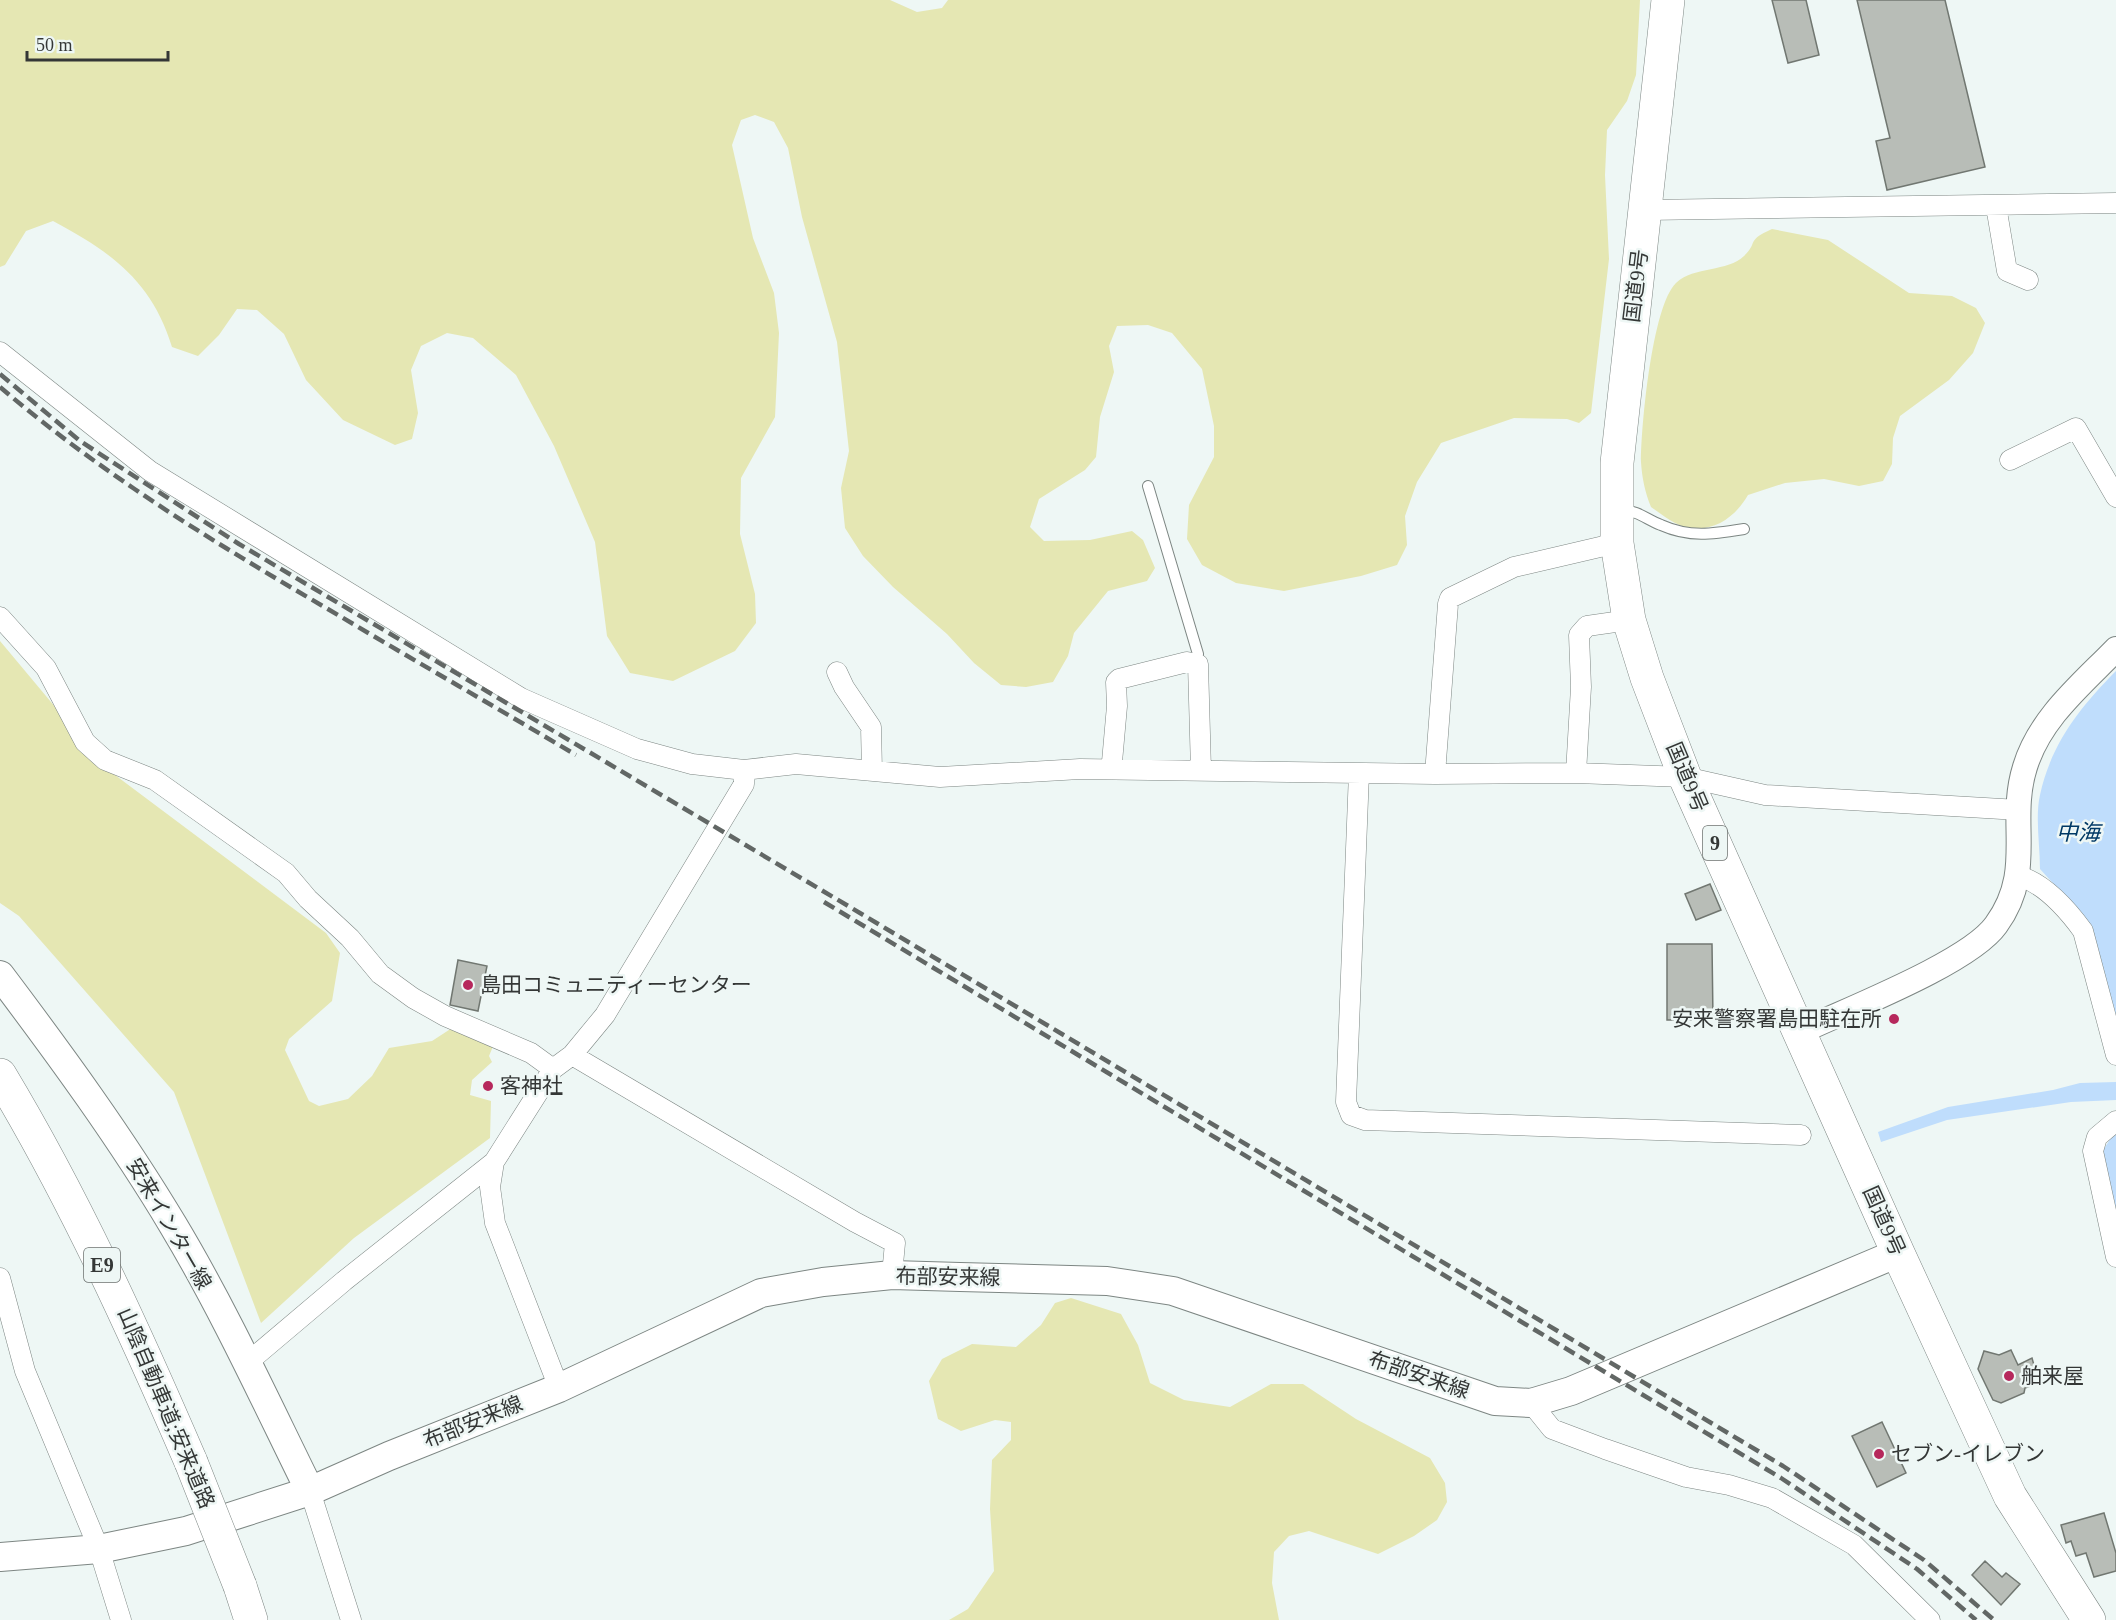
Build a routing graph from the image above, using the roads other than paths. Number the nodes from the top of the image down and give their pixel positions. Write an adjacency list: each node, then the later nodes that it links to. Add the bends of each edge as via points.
1 (1668, 0): 4 (highway, 国道9号 / 9)
2 (2116, 202): 3 (street)
3 (1996, 206): 4 (street); 5 (street, via 2007,271)
4 (1646, 210): 10 (highway, 国道9号 / 9, via 1621,412)
5 (2028, 280)
6 (0, 352): 19 (street, via 150,471 521,698 637,749 692,764)
7 (2010, 460): 9 (street, via 2076,428)
8 (1148, 486): 16 (lane)
9 (2116, 497)
10 (1616, 509): 11 (lane, via 1635,511 1691,535); 12 (highway, 国道9号 / 9)
11 (1744, 529)
12 (1617, 543): 14 (highway, 国道9号 / 9); 24 (street, via 1514,567 1450,598)
13 (0, 618): 32 (street, via 46,668 85,742 105,760 155,780 286,873 380,974 413,998 531,1053)
14 (1629, 620): 23 (street, via 1587,626 1579,635 1581,698); 25 (highway, 国道9号 / 9)
15 (2116, 649): 26 (street, via 2049,718 2024,768)
16 (1198, 659): 18 (street, via 1116,682); 20 (street)
17 (837, 672): 21 (street, via 871,727)
18 (1112, 762)
19 (744, 770): 21 (street, via 796,764); 30 (street, via 744,784 696,866 605,1014)
20 (1202, 770): 21 (street, via 1080,769 940,777); 22 (street)
21 (872, 771)
22 (1359, 773): 24 (street); 35 (street, via 1346,1102 1351,1115 1365,1120)
23 (1576, 773): 24 (street); 25 (street)
24 (1435, 774)
25 (1685, 777): 26 (street, via 1765,795); 29 (highway, 国道9号 / 9)
26 (2019, 810): 27 (street)
27 (2019, 876): 29 (street, via 2014,895 1995,927 1971,949); 31 (street, via 2038,885 2071,914 2083,931)
28 (0, 975): 41 (main road, 安来インター線, via 123,1144 174,1227)
29 (1800, 1032): 37 (highway, 国道9号 / 9)
30 (572, 1055): 32 (street); 39 (street, via 896,1243)
31 (2116, 1055)
32 (553, 1069): 36 (street)
33 (0, 1075): 48 (highway, 山陰自動車道;安来道路 / E9, bridge, via 83,1225 140,1344 191,1462)
34 (2116, 1121): 38 (street, via 2097,1137 2093,1151)
35 (1801, 1135)
36 (494, 1162): 41 (street); 42 (street, via 490,1187 495,1223)
37 (1898, 1252): 43 (main road, 布部安来線, via 1571,1391); 51 (highway, 国道9号 / 9, via 2010,1496)
38 (2116, 1257)
39 (892, 1275): 42 (main road, 布部安来線, via 761,1293); 43 (main road, 布部安来線, via 1107,1281 1173,1291 1495,1401)
40 (0, 1278): 45 (street, via 25,1371)
41 (247, 1363): 44 (main road, 安来インター線)
42 (559, 1388): 44 (main road, 布部安来線)
43 (1531, 1403): 50 (street, via 1552,1429 1686,1477 1772,1498 1854,1545)
44 (310, 1491): 45 (main road, 布部安来線, via 186,1531); 49 (street)
45 (99, 1549): 46 (main road, 布部安来線); 47 (street)
46 (0, 1557)
47 (121, 1620)
48 (251, 1620)
49 (351, 1620)
50 (1930, 1620)
51 (2089, 1620)

